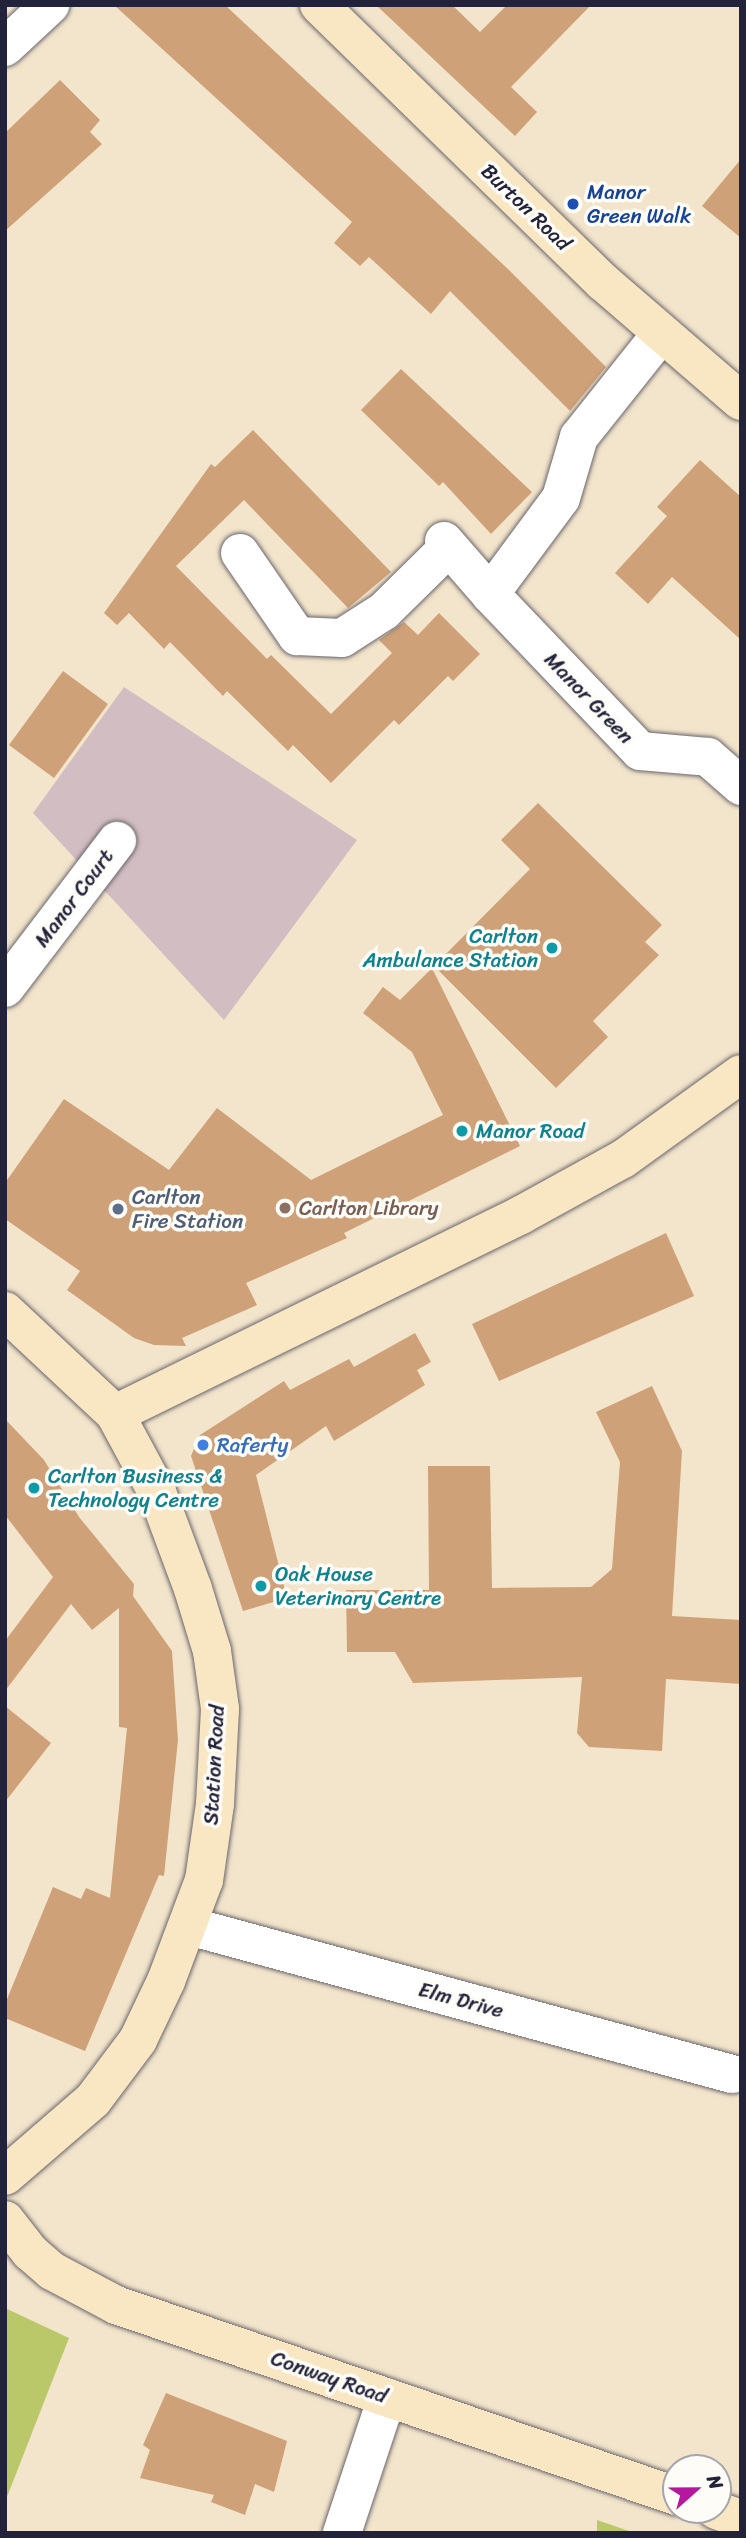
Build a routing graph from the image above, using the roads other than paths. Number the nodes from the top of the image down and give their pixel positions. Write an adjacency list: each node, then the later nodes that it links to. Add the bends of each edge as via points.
1 (50, 5): 3 (street)
2 (318, 5): 4 (street, Burton Road)
3 (5, 47)
4 (660, 335): 5 (street, Burton Road); 7 (street, via 579,437 561,498)
5 (741, 401)
6 (240, 553): 7 (street, via 297,636 342,638 384,611 447,544)
7 (489, 594): 8 (street, Manor Green, via 640,751 708,757)
8 (741, 786)
9 (117, 841): 10 (street, Manor Court)
10 (5, 988)
11 (741, 1074): 13 (street, via 623,1158 521,1215)
12 (5, 1311): 13 (street, Station Road)
13 (115, 1414): 14 (street, Station Road, via 157,1492 212,1651 220,1709 215,1804 204,1880)
14 (189, 1926): 15 (street, Elm Drive); 16 (street, Station Road, via 138,2040 101,2090)
15 (732, 2074)
16 (5, 2176)
17 (5, 2220): 18 (street, Conway Road, via 52,2271 97,2296)
18 (387, 2398): 19 (street, Conway Road); 20 (street)
19 (662, 2491)
20 (342, 2533)

